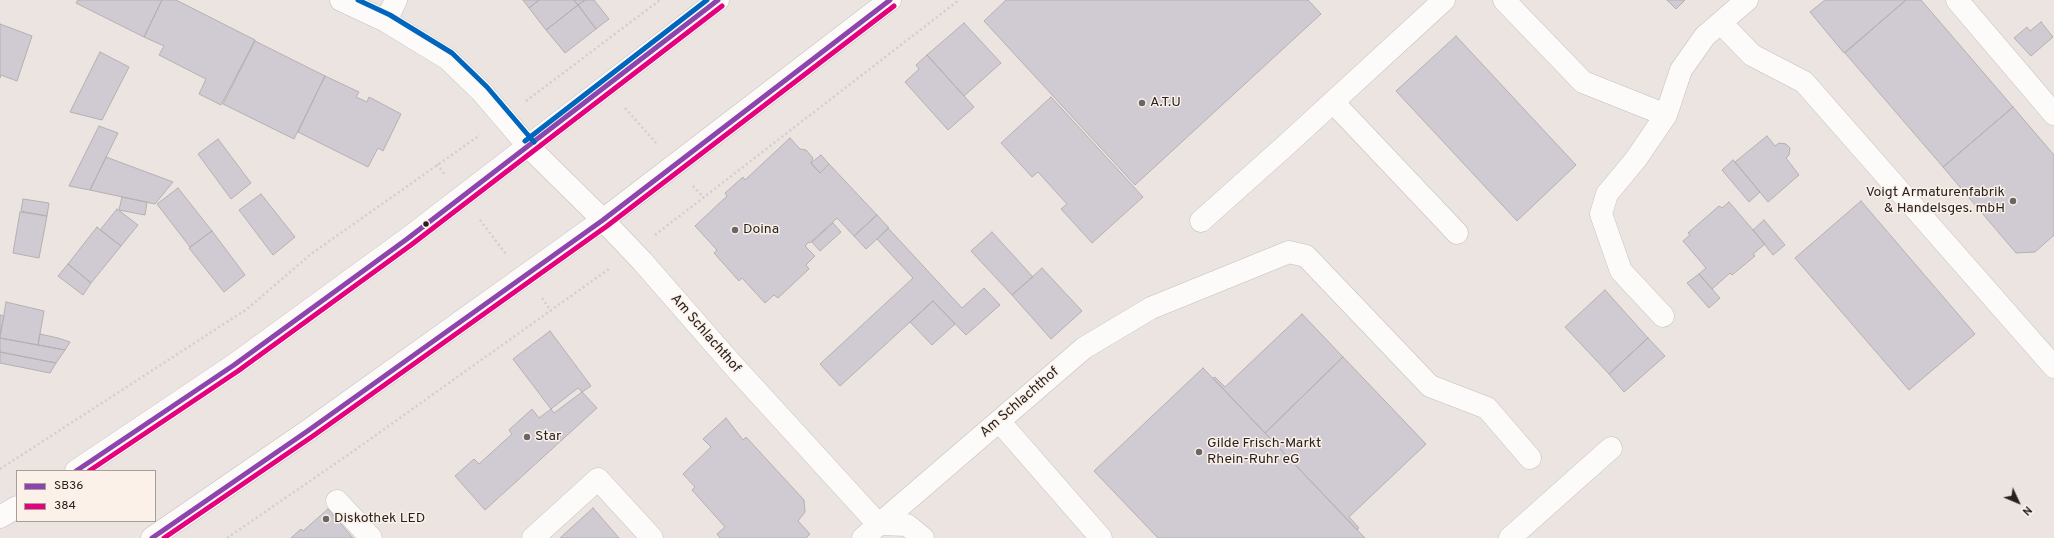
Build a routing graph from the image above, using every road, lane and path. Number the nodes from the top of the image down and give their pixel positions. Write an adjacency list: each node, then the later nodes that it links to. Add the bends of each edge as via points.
1 (341, 0): 11 (main road, Am Schlachthof)
2 (396, 0): 11 (main road)
3 (660, 0): 13 (path)
4 (718, 0): 20 (main road)
5 (890, 0): 26 (main road)
6 (959, 0): 24 (path)
7 (1444, 0): 14 (main road)
8 (1504, 0): 17 (main road, via 1583,82)
9 (1747, 0): 12 (main road)
10 (1957, 0): 16 (main road)
11 (386, 21): 20 (main road, Am Schlachthof, via 448,59 482,92)
12 (1721, 23): 17 (main road, via 1705,36 1681,70); 35 (main road, via 1752,55 1804,82)
13 (535, 94)
14 (1333, 102): 27 (main road); 29 (main road)
15 (629, 113): 19 (path)
16 (2054, 114)
17 (1666, 115): 34 (main road, via 1636,159 1607,194 1601,214 1621,271)
18 (470, 142): 21 (path)
19 (658, 146)
20 (529, 147): 26 (main road, Am Schlachthof); 40 (main road, via 234,365)
21 (437, 164): 22 (path); 39 (path, via 311,254 247,308)
22 (443, 173)
23 (700, 194): 24 (path)
24 (704, 198): 28 (path)
25 (479, 219): 30 (path)
26 (603, 220): 44 (main road, Am Schlachthof); 45 (main road, via 316,425)
27 (1200, 221)
28 (668, 225)
29 (1457, 233)
30 (503, 250)
31 (601, 275): 33 (path)
32 (538, 294): 33 (path)
33 (551, 311): 46 (path)
34 (1663, 316)
35 (2054, 367)
36 (999, 421): 38 (main road, Am Schlachthof, via 1084,348 1151,308 1289,252 1306,256 1430,386 1487,408); 44 (main road, Am Schlachthof); 51 (main road)
37 (1611, 448): 52 (main road)
38 (1530, 458)
39 (0, 469)
40 (77, 470)
41 (337, 501): 47 (main road)
42 (16, 508): 43 (main road)
43 (0, 517)
44 (870, 531): 50 (main road, via 907,525)
45 (152, 538)
46 (227, 538)
47 (371, 538)
48 (533, 538): 49 (main road, via 598,479)
49 (652, 538)
50 (923, 538)
51 (1101, 538)
52 (1510, 538)

